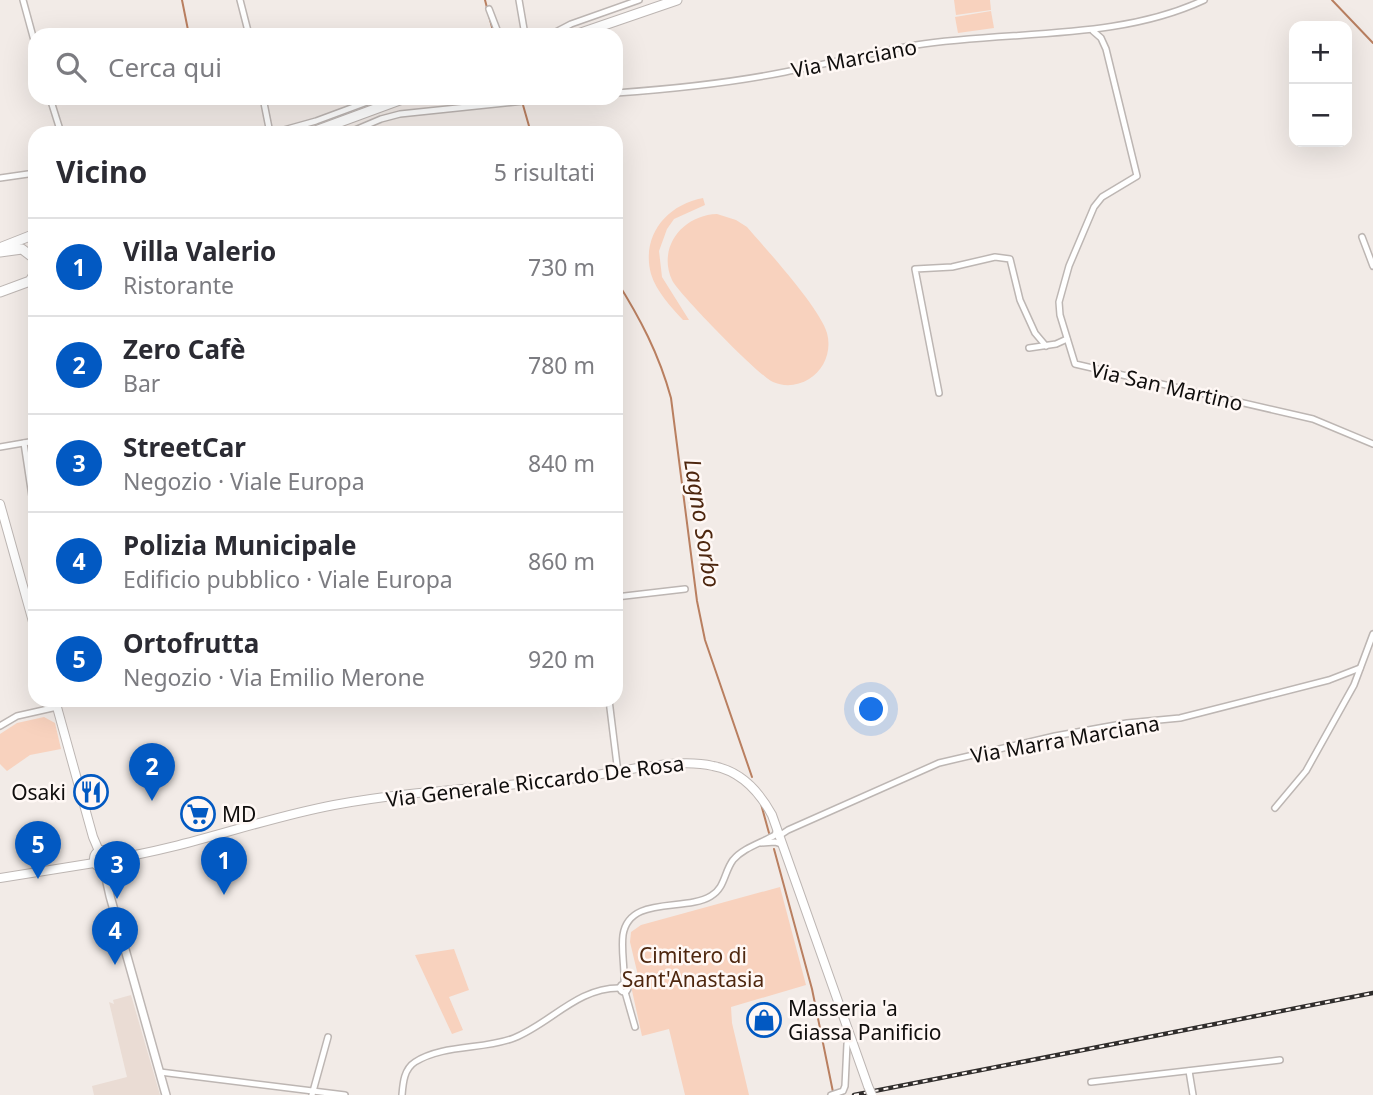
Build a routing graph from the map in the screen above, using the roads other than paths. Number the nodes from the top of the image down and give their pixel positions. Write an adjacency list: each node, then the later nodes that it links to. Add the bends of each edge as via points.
1 (23, 0): 8 (street)
2 (240, 0): 9 (street)
3 (519, 0): 11 (street)
4 (639, 0): 12 (street)
5 (677, 0): 13 (highway)
6 (1204, 0): 14 (street, Via Marciano, via 1157,19)
7 (489, 9): 10 (street)
8 (31, 28)
9 (247, 28)
10 (496, 28)
11 (523, 28)
12 (563, 28)
13 (595, 28)
14 (1093, 31): 15 (street, Via Marciano, via 916,45 707,85); 35 (street, Via San Martino, via 1106,49 1137,176 1102,197 1084,228 1059,302)
15 (623, 92)
16 (52, 105): 21 (street)
17 (265, 105): 22 (street)
18 (359, 105): 23 (street)
19 (386, 105): 24 (highway)
20 (479, 105): 25 (street, via 400,114)
21 (59, 126)
22 (270, 126)
23 (298, 126)
24 (329, 126)
25 (364, 126)
26 (28, 174): 27 (street)
27 (0, 178)
28 (28, 237): 30 (highway)
29 (1362, 237): 32 (street)
30 (0, 250): 31 (highway, via 22,249)
31 (28, 254)
32 (1373, 266)
33 (28, 282): 34 (highway)
34 (0, 292)
35 (1067, 339): 36 (street); 41 (street, Via San Martino, via 1075,364 1312,419)
36 (1046, 346): 37 (street); 38 (street, via 1020,300 1010,259 995,257 916,269)
37 (1029, 348)
38 (939, 393)
39 (28, 442): 40 (street)
40 (24, 443): 42 (street); 43 (street)
41 (1373, 444)
42 (0, 447)
43 (28, 470)
44 (0, 504): 47 (main road)
45 (685, 589): 46 (street)
46 (623, 596)
47 (28, 602)
48 (1373, 634): 49 (street)
49 (1360, 668): 55 (street, via 1306,771); 56 (street, Via Marra Marciana, via 1180,718 1127,723 939,763)
50 (46, 707): 53 (street)
51 (57, 707): 58 (main road)
52 (609, 707): 54 (street)
53 (0, 726)
54 (618, 772): 56 (main road, Via Generale Riccardo De Rosa, via 687,763 721,768 752,786); 59 (main road, Via Generale Riccardo De Rosa, via 334,805)
55 (1275, 808)
56 (780, 836): 57 (street, Via Marra Marciana); 57 (street, via 775,842); 65 (main road, Via Generale Riccardo De Rosa)
57 (761, 843): 63 (street, Via Marra Marciana, via 733,861 722,887 713,895 633,916 623,933)
58 (99, 851): 59 (main road, via 108,852); 60 (main road)
59 (112, 859): 61 (main road)
60 (94, 863): 61 (main road); 62 (main road)
61 (104, 869): 69 (street)
62 (0, 878)
63 (623, 988): 64 (street, Via Marra Marciana); 74 (street, via 586,995 515,1038 415,1062 405,1073)
64 (635, 1027)
65 (850, 1035): 75 (street, via 845,1086); 76 (main road, Via Generale Riccardo De Rosa, bridge)
66 (328, 1037): 71 (street)
67 (1280, 1060): 68 (street)
68 (1189, 1071): 70 (street); 77 (street)
69 (160, 1072): 71 (street); 72 (street)
70 (1091, 1082)
71 (312, 1092): 73 (street)
72 (166, 1095)
73 (342, 1095)
74 (402, 1095)
75 (831, 1095)
76 (872, 1095)
77 (1193, 1095)

